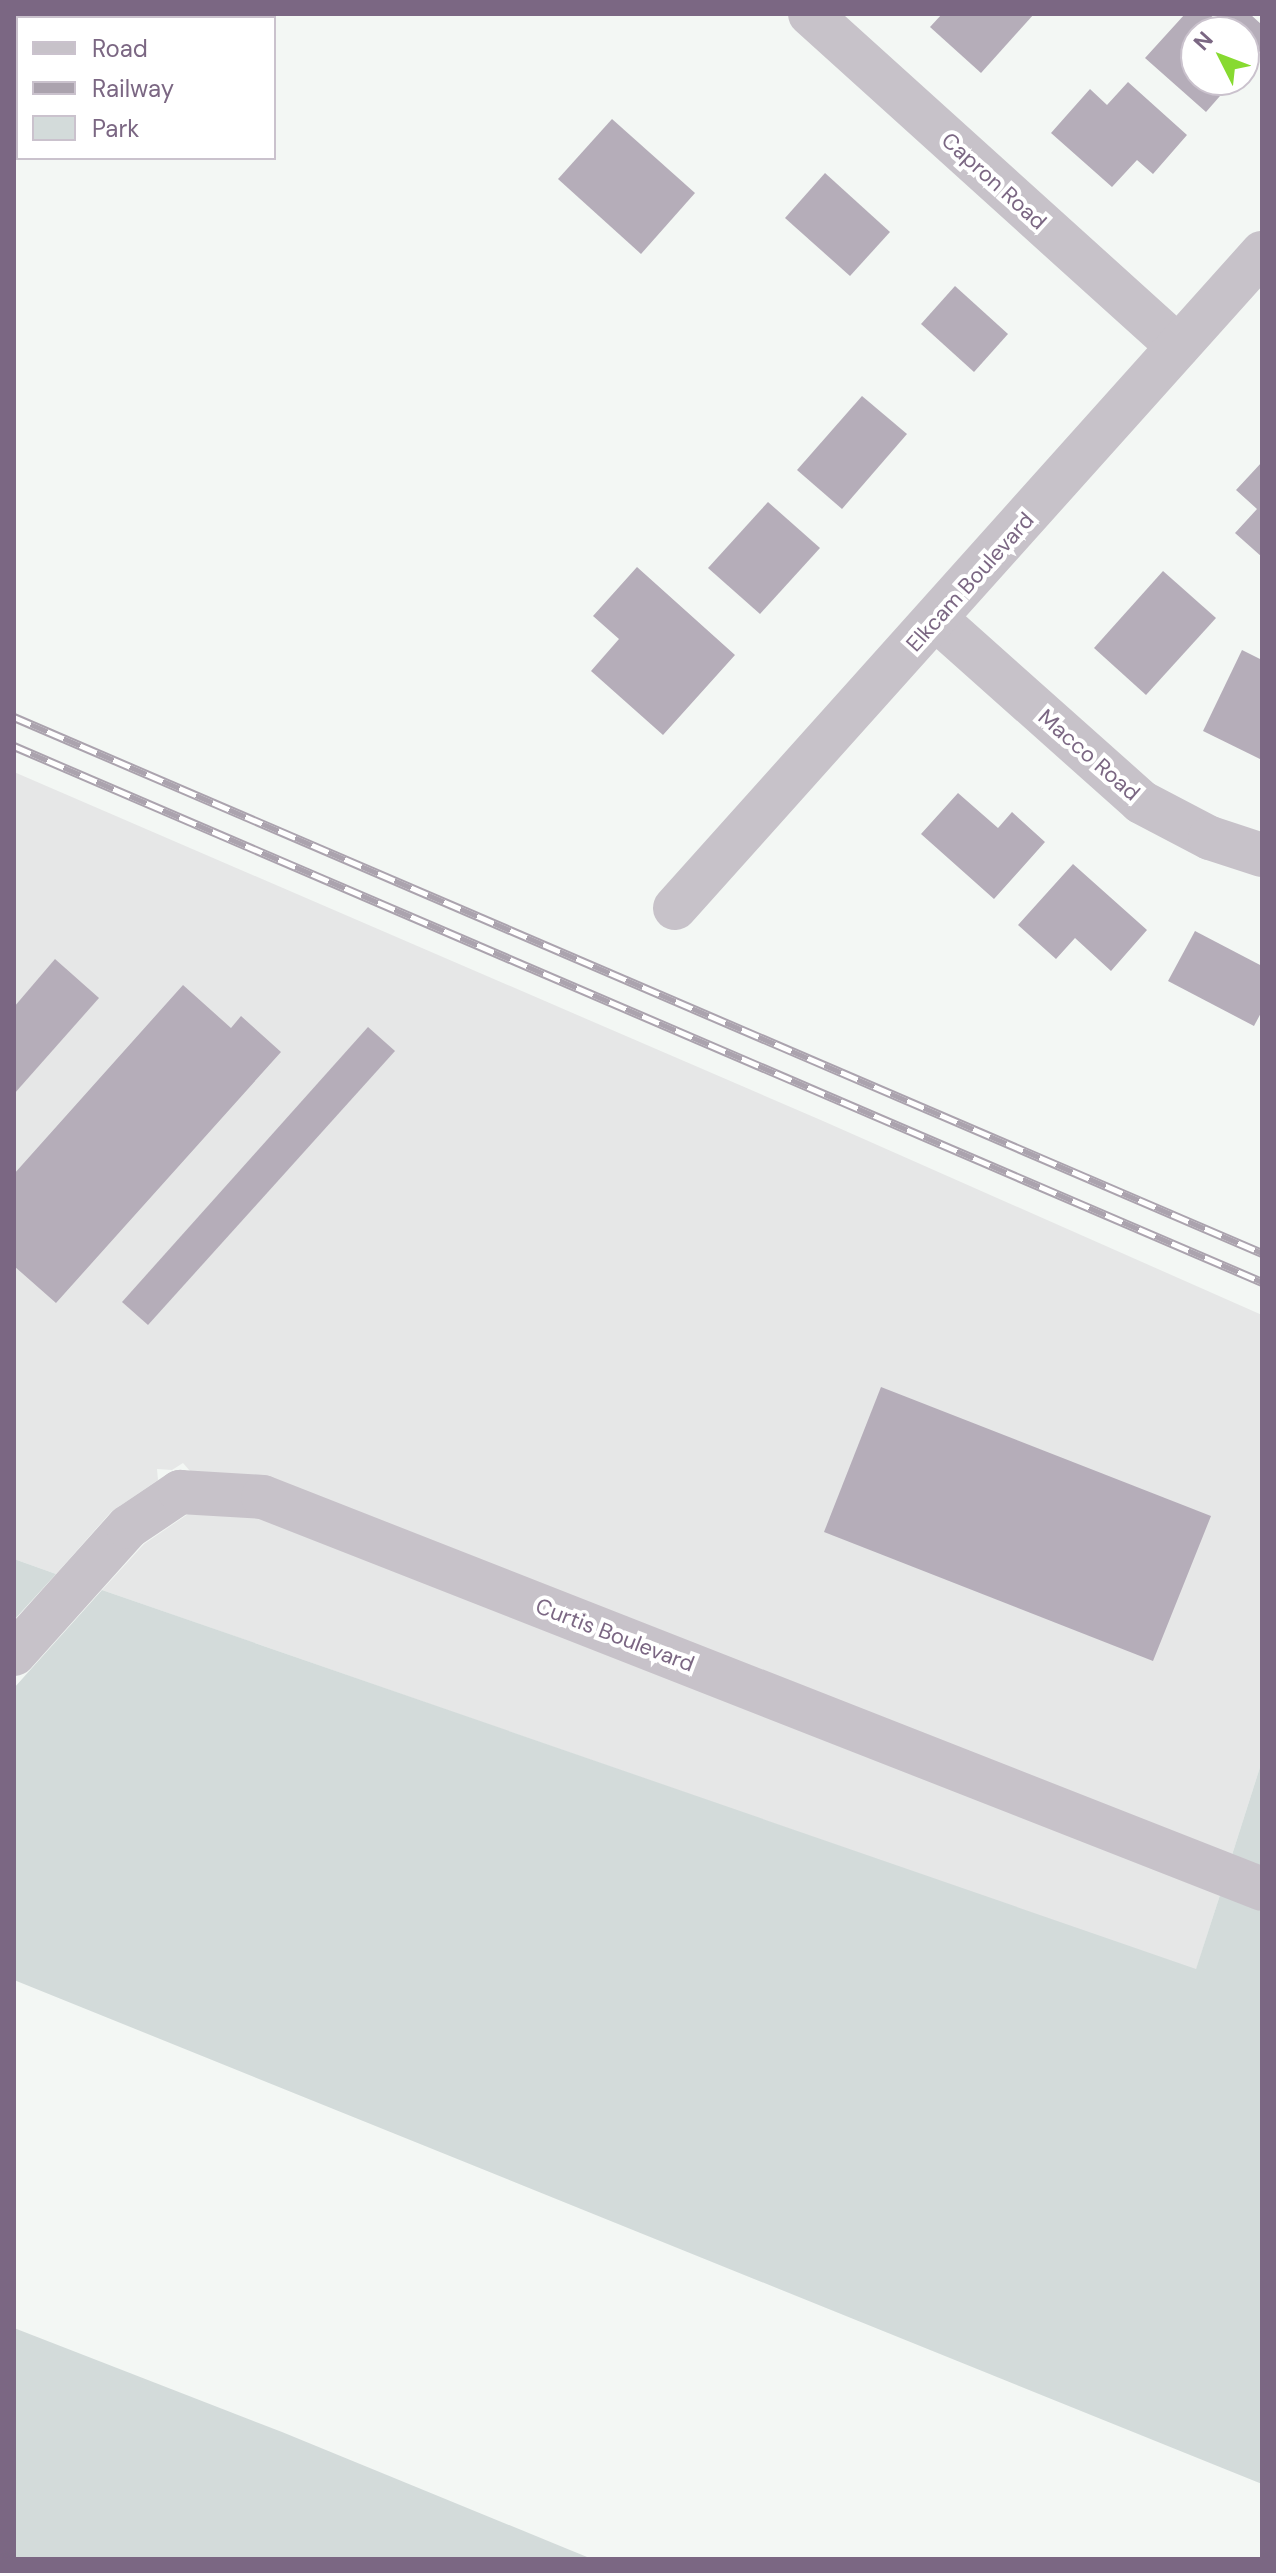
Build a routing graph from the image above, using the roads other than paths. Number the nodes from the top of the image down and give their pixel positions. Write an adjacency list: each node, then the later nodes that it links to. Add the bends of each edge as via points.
1 (817, 16): 3 (street, Capron Road)
2 (1262, 253): 3 (street, Elkcam Boulevard)
3 (1178, 347): 4 (street, Elkcam Boulevard)
4 (937, 620): 5 (street, Macco Road, via 1141,802 1210,838); 6 (street, Elkcam Boulevard)
5 (1262, 855)
6 (675, 908)
7 (14, 1654): 8 (street, Curtis Boulevard, via 128,1527 180,1492 263,1497)
8 (1262, 1889)

